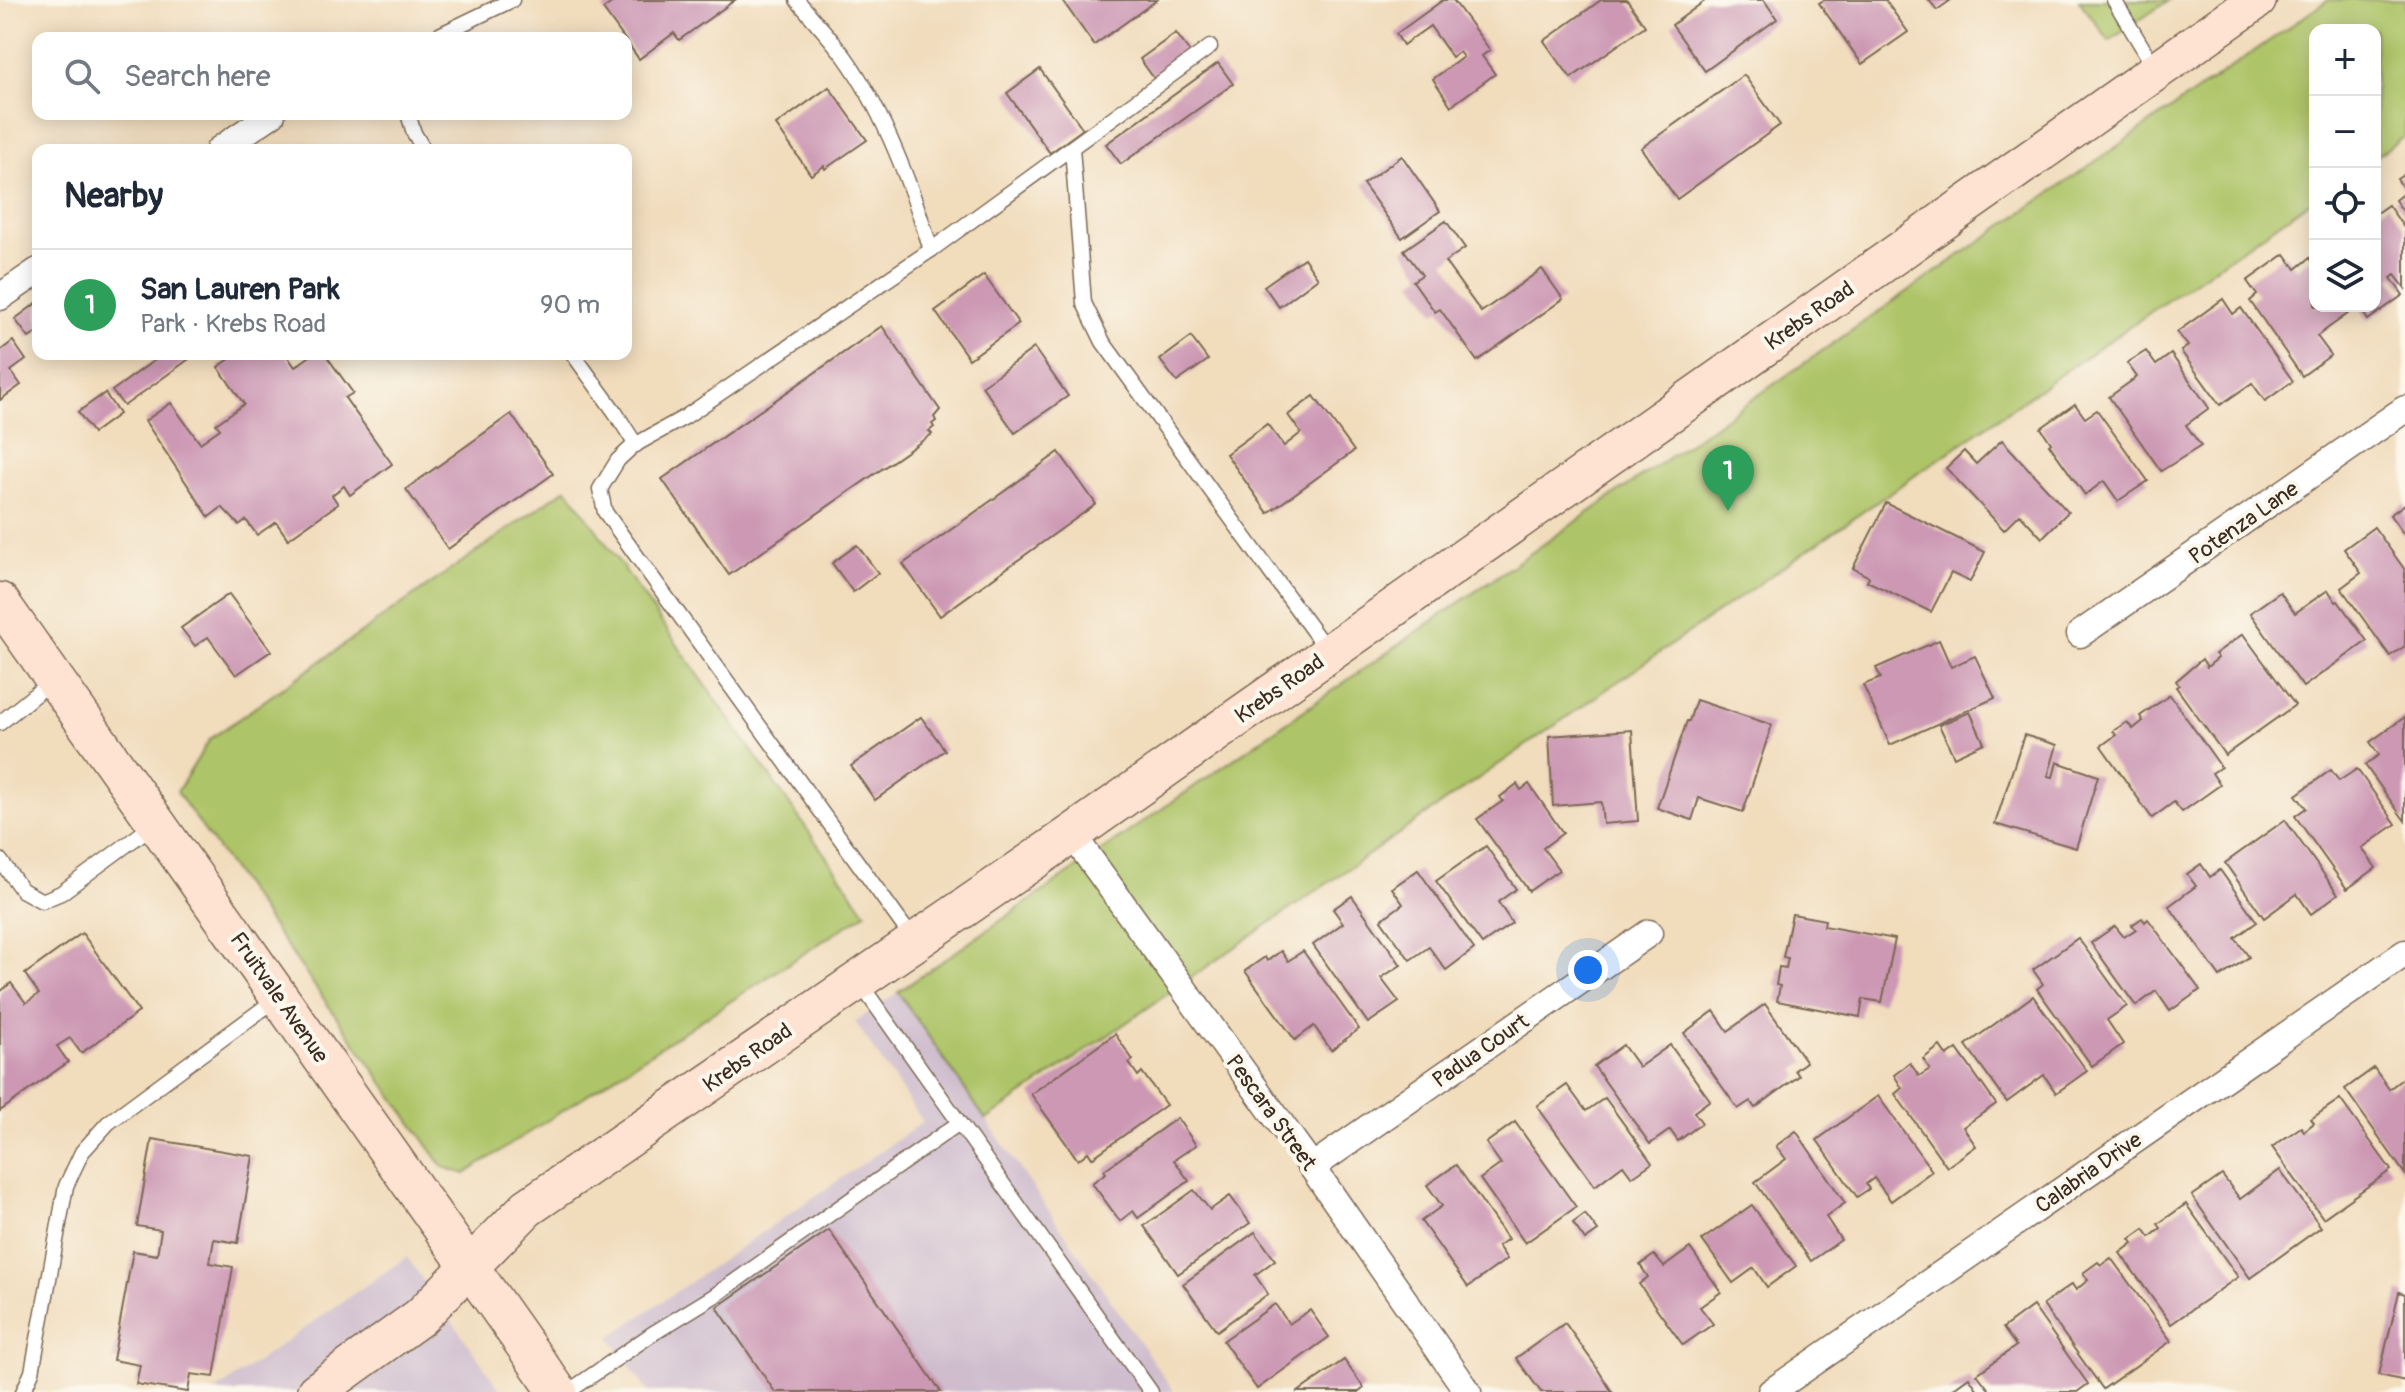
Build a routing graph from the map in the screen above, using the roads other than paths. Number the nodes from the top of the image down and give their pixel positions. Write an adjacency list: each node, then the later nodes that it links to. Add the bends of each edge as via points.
1 (512, 0): 5 (lane)
2 (797, 0): 13 (lane, via 846,59 870,101 911,186)
3 (2114, 0): 7 (lane)
4 (2257, 0): 7 (street, Krebs Road)
5 (445, 32)
6 (1210, 47): 12 (lane)
7 (2157, 70): 21 (street, Krebs Road)
8 (263, 120): 10 (street)
9 (410, 120): 11 (lane)
10 (228, 144)
11 (420, 144)
12 (1072, 148): 13 (lane); 21 (lane, via 1084,303 1092,324)
13 (931, 250): 18 (lane)
14 (32, 275): 15 (street)
15 (0, 297)
16 (577, 360): 18 (lane)
17 (2405, 409): 20 (street, Potenza Lane)
18 (636, 445): 28 (lane, via 604,479 600,489 605,512)
19 (0, 602): 22 (street, Fruitvale Avenue)
20 (2080, 634)
21 (1329, 653): 25 (street, Krebs Road)
22 (54, 679): 23 (lane); 24 (street, Fruitvale Avenue)
23 (0, 723)
24 (156, 822): 26 (lane, via 61,893 42,901 22,890); 31 (street, Fruitvale Avenue)
25 (1072, 834): 28 (street, Krebs Road); 33 (street, Pescara Street)
26 (0, 860)
27 (1649, 933): 33 (street, Padua Court)
28 (915, 942): 30 (street, Krebs Road)
29 (2405, 953): 41 (street, Calabria Drive)
30 (858, 981): 32 (lane); 34 (street, Krebs Road, via 527,1208)
31 (280, 997): 34 (street, Fruitvale Avenue); 35 (lane, via 108,1123 82,1152 66,1186 32,1372)
32 (959, 1123): 38 (lane); 39 (lane)
33 (1312, 1167): 40 (street, Pescara Street)
34 (470, 1266): 36 (street, Krebs Road, via 420,1317); 37 (street, Fruitvale Avenue)
35 (23, 1392)
36 (316, 1392)
37 (558, 1392)
38 (568, 1392)
39 (1151, 1392)
40 (1468, 1392)
41 (1771, 1392)

